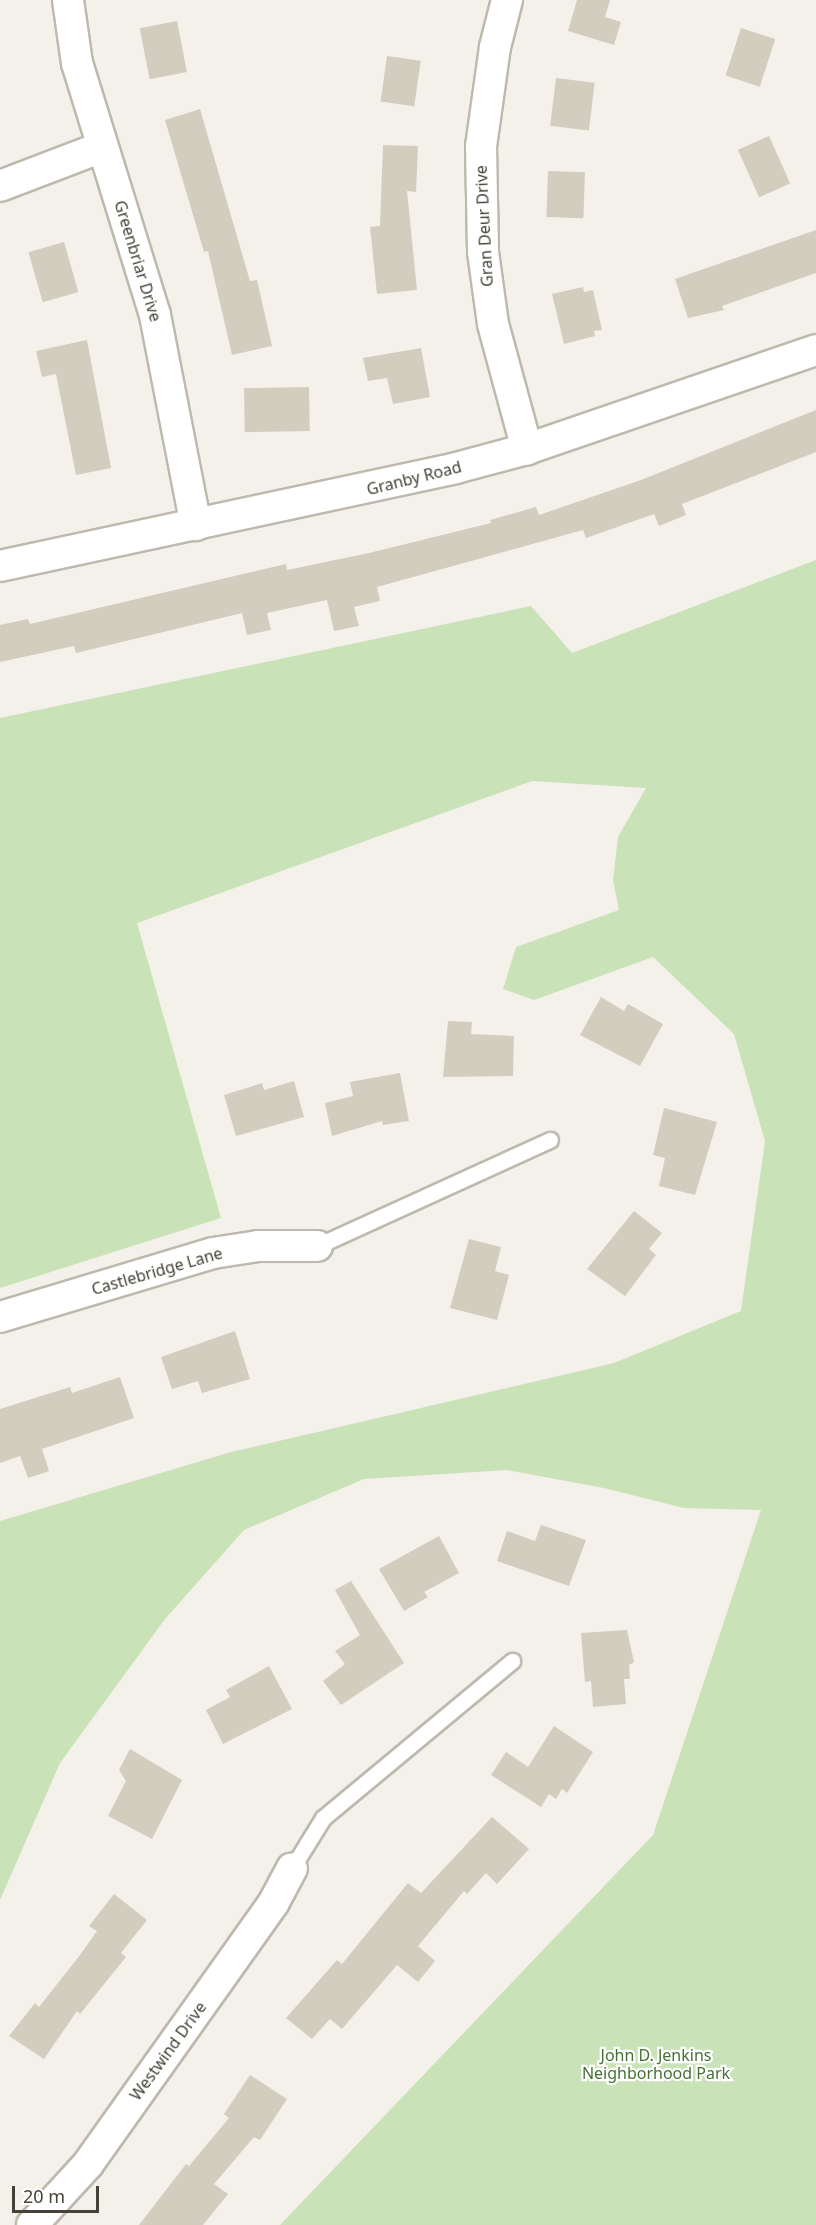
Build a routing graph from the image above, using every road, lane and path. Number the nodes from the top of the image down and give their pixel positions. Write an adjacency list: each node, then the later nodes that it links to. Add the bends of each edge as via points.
1 (68, 0): 3 (street, Greenbriar Drive, via 76,63)
2 (507, 0): 6 (street, Gran Deur Drive, via 495,47 481,146 483,252 493,324)
3 (102, 147): 4 (street); 7 (street, Greenbriar Drive, via 144,273)
4 (0, 186)
5 (816, 350): 6 (street, Granby Road)
6 (527, 449): 7 (street, Granby Road, via 383,486)
7 (196, 525): 8 (street, Granby Road)
8 (0, 566)
9 (550, 1140): 10 (lane)
10 (317, 1246): 11 (street, Castlebridge Lane, via 258,1246 213,1253)
11 (0, 1317)
12 (512, 1661): 13 (lane, via 323,1818)
13 (292, 1868): 14 (street, Westwind Drive, via 274,1902 88,2164)
14 (32, 2225)

